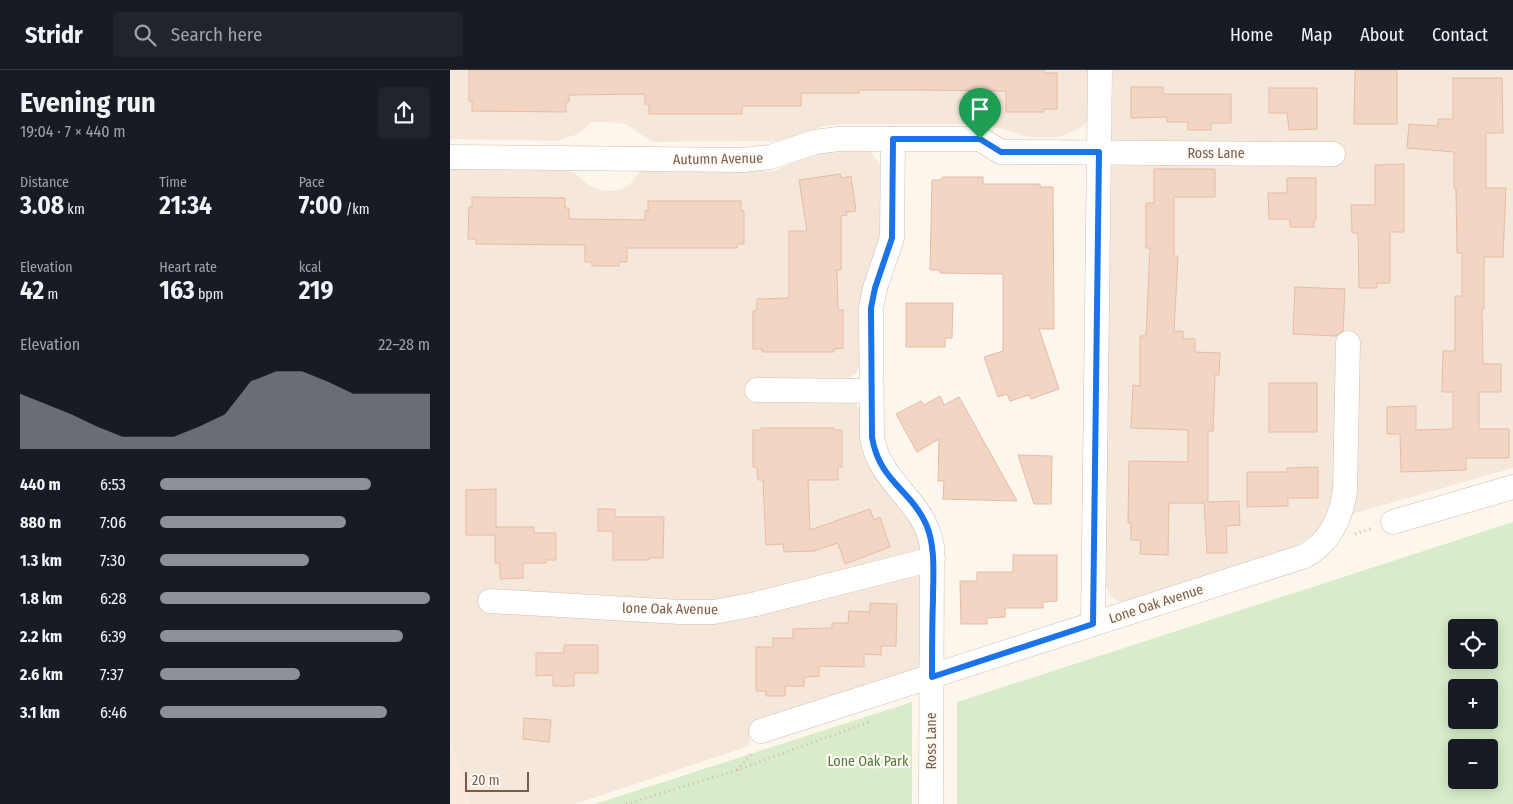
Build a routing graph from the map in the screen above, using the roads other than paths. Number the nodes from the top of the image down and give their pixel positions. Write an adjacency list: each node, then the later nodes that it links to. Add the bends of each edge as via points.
1 (1100, 70): 3 (street)
2 (893, 139): 3 (street, Autumn Avenue, via 980,139 1001,152); 5 (street, Autumn Avenue, via 826,140 770,157 742,160); 8 (street, Ross Lane, via 892,238 872,298)
3 (1099, 152): 4 (street, Ross Lane); 13 (street)
4 (1333, 154)
5 (450, 157)
6 (1348, 343): 13 (street, Lone Oak Avenue, via 1347,481 1340,513 1323,543 1305,556)
7 (757, 390): 8 (street)
8 (870, 391): 11 (street, Ross Lane, via 872,437 877,458 921,514 930,535)
9 (1513, 487): 10 (street)
10 (1393, 522)
11 (933, 559): 12 (street, lone Oak Avenue, via 714,612); 14 (street, Ross Lane)
12 (490, 601)
13 (1093, 624): 14 (street, Lone Oak Avenue)
14 (932, 677): 15 (street, Lone Oak Avenue); 16 (street, Ross Lane)
15 (761, 731)
16 (931, 804)

